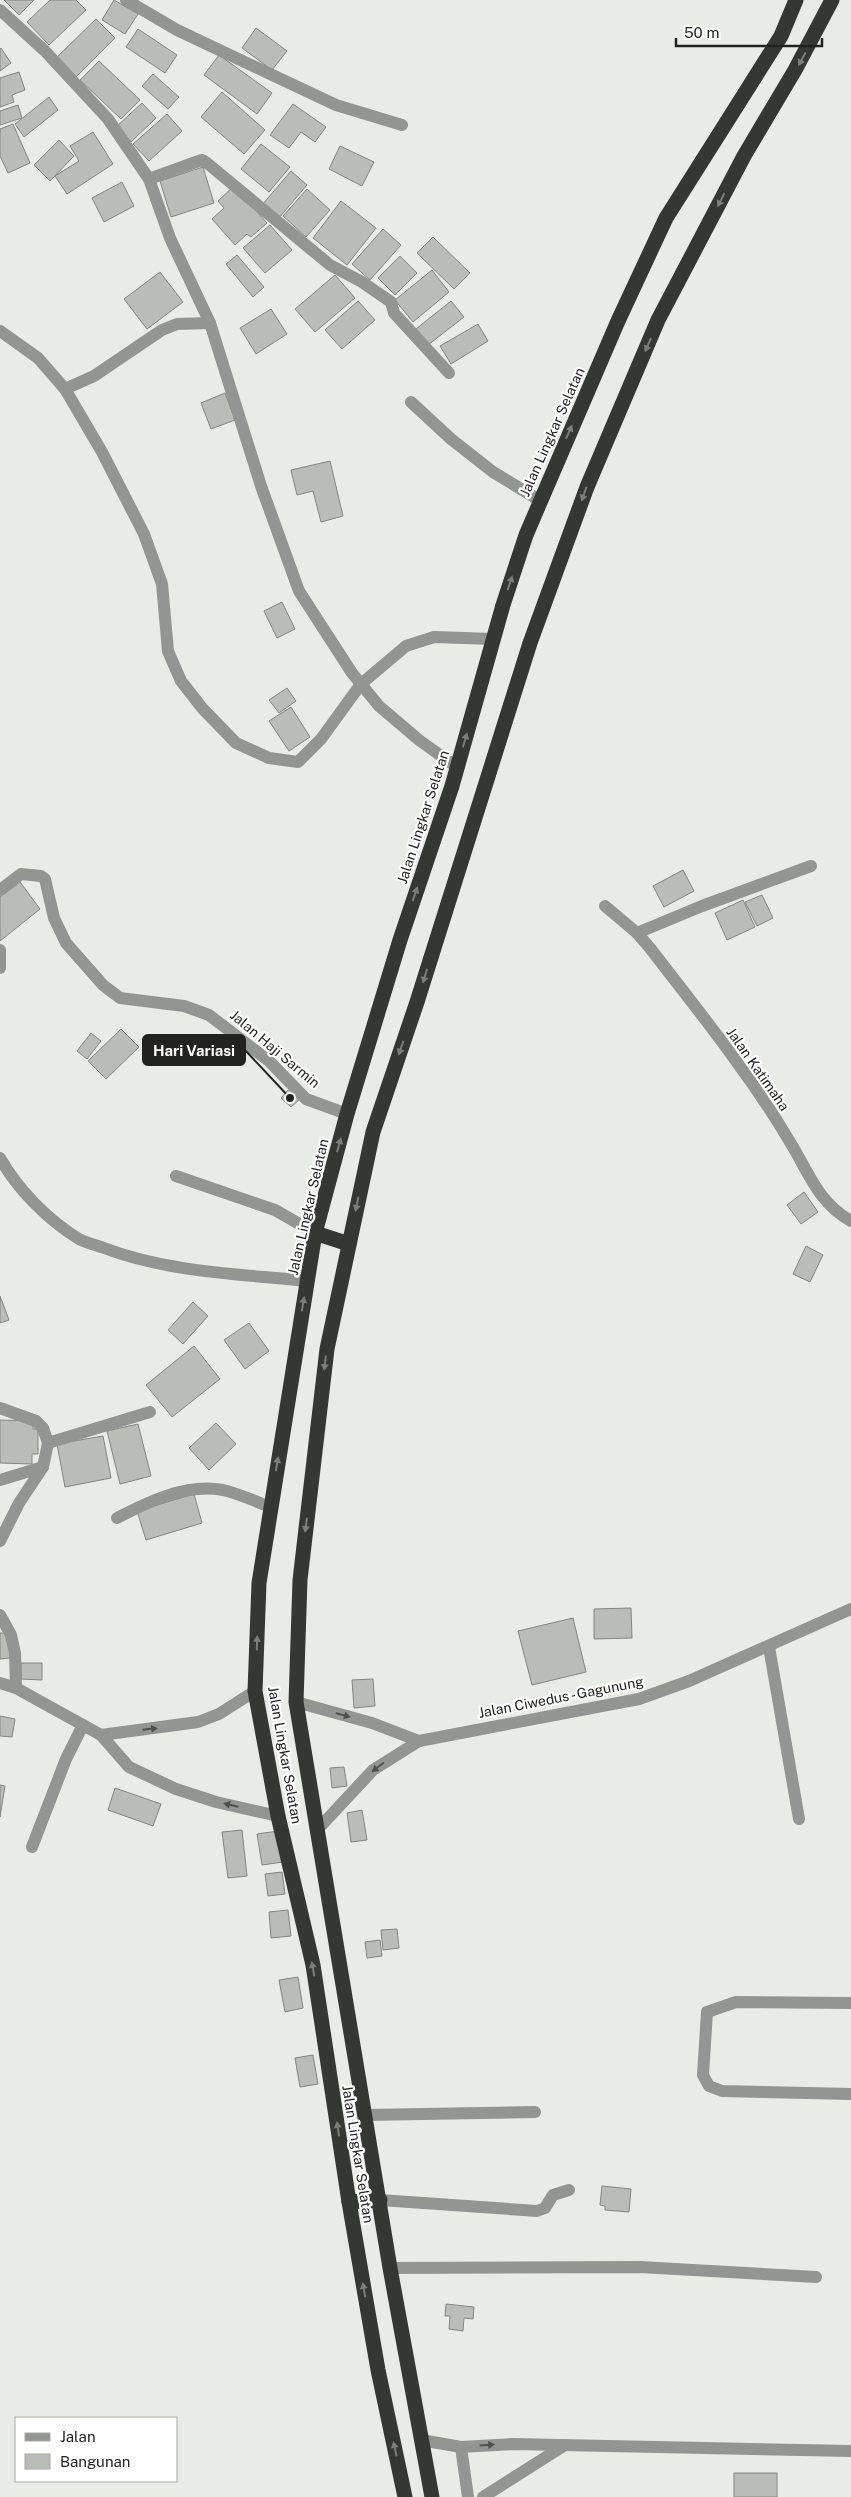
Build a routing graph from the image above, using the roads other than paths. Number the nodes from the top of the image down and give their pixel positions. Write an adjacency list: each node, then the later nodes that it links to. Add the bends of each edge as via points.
1 (126, 0): 5 (street, via 176,30 336,105)
2 (796, 0): 12 (highway, Jalan Lingkar Selatan, one-way to 2, via 666,218 781,36)
3 (832, 0): 27 (highway, Jalan Lingkar Selatan, one-way to 27, via 744,156 658,320 586,487 530,643 373,1132)
4 (0, 10): 6 (street, via 45,51 108,120)
5 (402, 125)
6 (149, 179): 7 (street, via 170,238); 9 (street, via 202,160 207,163 330,265 391,302 394,313)
7 (210, 323): 10 (street, via 177,324 162,330 94,376); 14 (street, via 261,486 299,591)
8 (0, 331): 10 (street, via 38,358)
9 (449, 374)
10 (65, 389): 14 (street, via 144,534 162,584 168,651 181,680 236,743 269,758 298,762 321,740)
11 (411, 402): 12 (street, via 493,472)
12 (539, 500): 13 (highway, Jalan Lingkar Selatan, one-way to 12)
13 (493, 639): 14 (street, via 434,636 406,646); 15 (highway, Jalan Lingkar Selatan, one-way to 13)
14 (361, 684): 15 (street, via 392,717)
15 (458, 768): 22 (highway, Jalan Lingkar Selatan, one-way to 15, via 400,940)
16 (811, 866): 19 (street)
17 (0, 890): 22 (street, Jalan Haji Sarmin, via 21,874 46,879 54,918 66,943 103,985 120,998 184,1006 209,1015 269,1061 306,1099)
18 (605, 906): 19 (street, Jalan Katimaha)
19 (637, 933): 25 (street, Jalan Katimaha, via 736,1060 820,1195 836,1213)
20 (0, 950): 21 (street)
21 (0, 968)
22 (347, 1114): 26 (highway, Jalan Lingkar Selatan, one-way to 22)
23 (0, 1158): 28 (street, via 7,1171 44,1213 80,1239 125,1256 181,1267)
24 (176, 1176): 26 (street, via 276,1210)
25 (851, 1221)
26 (315, 1233): 27 (highway); 28 (highway, Jalan Lingkar Selatan)
27 (349, 1244): 43 (highway, Jalan Lingkar Selatan, one-way to 43, via 327,1349 300,1580)
28 (306, 1281): 34 (highway, Jalan Lingkar Selatan, one-way to 28)
29 (0, 1408): 31 (street, via 36,1421 43,1428)
30 (150, 1412): 31 (street)
31 (48, 1443): 32 (street)
32 (43, 1467): 33 (street); 36 (street, via 19,1503)
33 (0, 1480)
34 (270, 1507): 35 (street, via 222,1490 196,1490 159,1497); 42 (highway, Jalan Lingkar Selatan, one-way to 34, via 259,1582)
35 (117, 1518)
36 (0, 1542)
37 (851, 1609): 39 (street, Jalan Ciwedus - Gagunung)
38 (0, 1615): 41 (street, via 11,1635 15,1653)
39 (769, 1646): 46 (street, Jalan Ciwedus - Gagunung, via 639,1699); 48 (street)
40 (0, 1683): 41 (street)
41 (16, 1688): 44 (street)
42 (255, 1691): 45 (street, one-way to 42, via 198,1722 220,1714); 47 (highway, Jalan Lingkar Selatan)
43 (296, 1702): 46 (street, one-way to 46, via 372,1723); 49 (highway, Jalan Lingkar Selatan)
44 (83, 1725): 45 (street); 50 (street, via 66,1759)
45 (101, 1735): 47 (street, one-way to 45, via 176,1789 129,1767)
46 (418, 1741): 49 (street, one-way to 49, via 374,1770)
47 (278, 1816): 57 (highway, Jalan Lingkar Selatan, one-way to 47, via 312,1965)
48 (799, 1819)
49 (319, 1828): 54 (highway, Jalan Lingkar Selatan)
50 (32, 1847)
51 (851, 2003): 52 (street, via 736,2002 707,2012 703,2075 709,2086 722,2091)
52 (851, 2094)
53 (535, 2112): 54 (street)
54 (365, 2115): 56 (highway, Jalan Lingkar Selatan)
55 (569, 2190): 56 (street, via 553,2195 545,2208 537,2211)
56 (380, 2200): 57 (highway); 58 (highway, Jalan Lingkar Selatan)
57 (349, 2202): 64 (highway, Jalan Lingkar Selatan, one-way to 57, via 378,2370)
58 (390, 2268): 59 (street, via 640,2267); 60 (highway, Jalan Lingkar Selatan)
59 (816, 2277)
60 (422, 2440): 62 (street); 65 (highway, Jalan Lingkar Selatan)
61 (565, 2445): 62 (street, one-way to 61); 63 (street); 67 (street)
62 (461, 2447): 66 (street)
63 (851, 2451)
64 (405, 2497)
65 (432, 2497)
66 (468, 2497)
67 (483, 2497)

